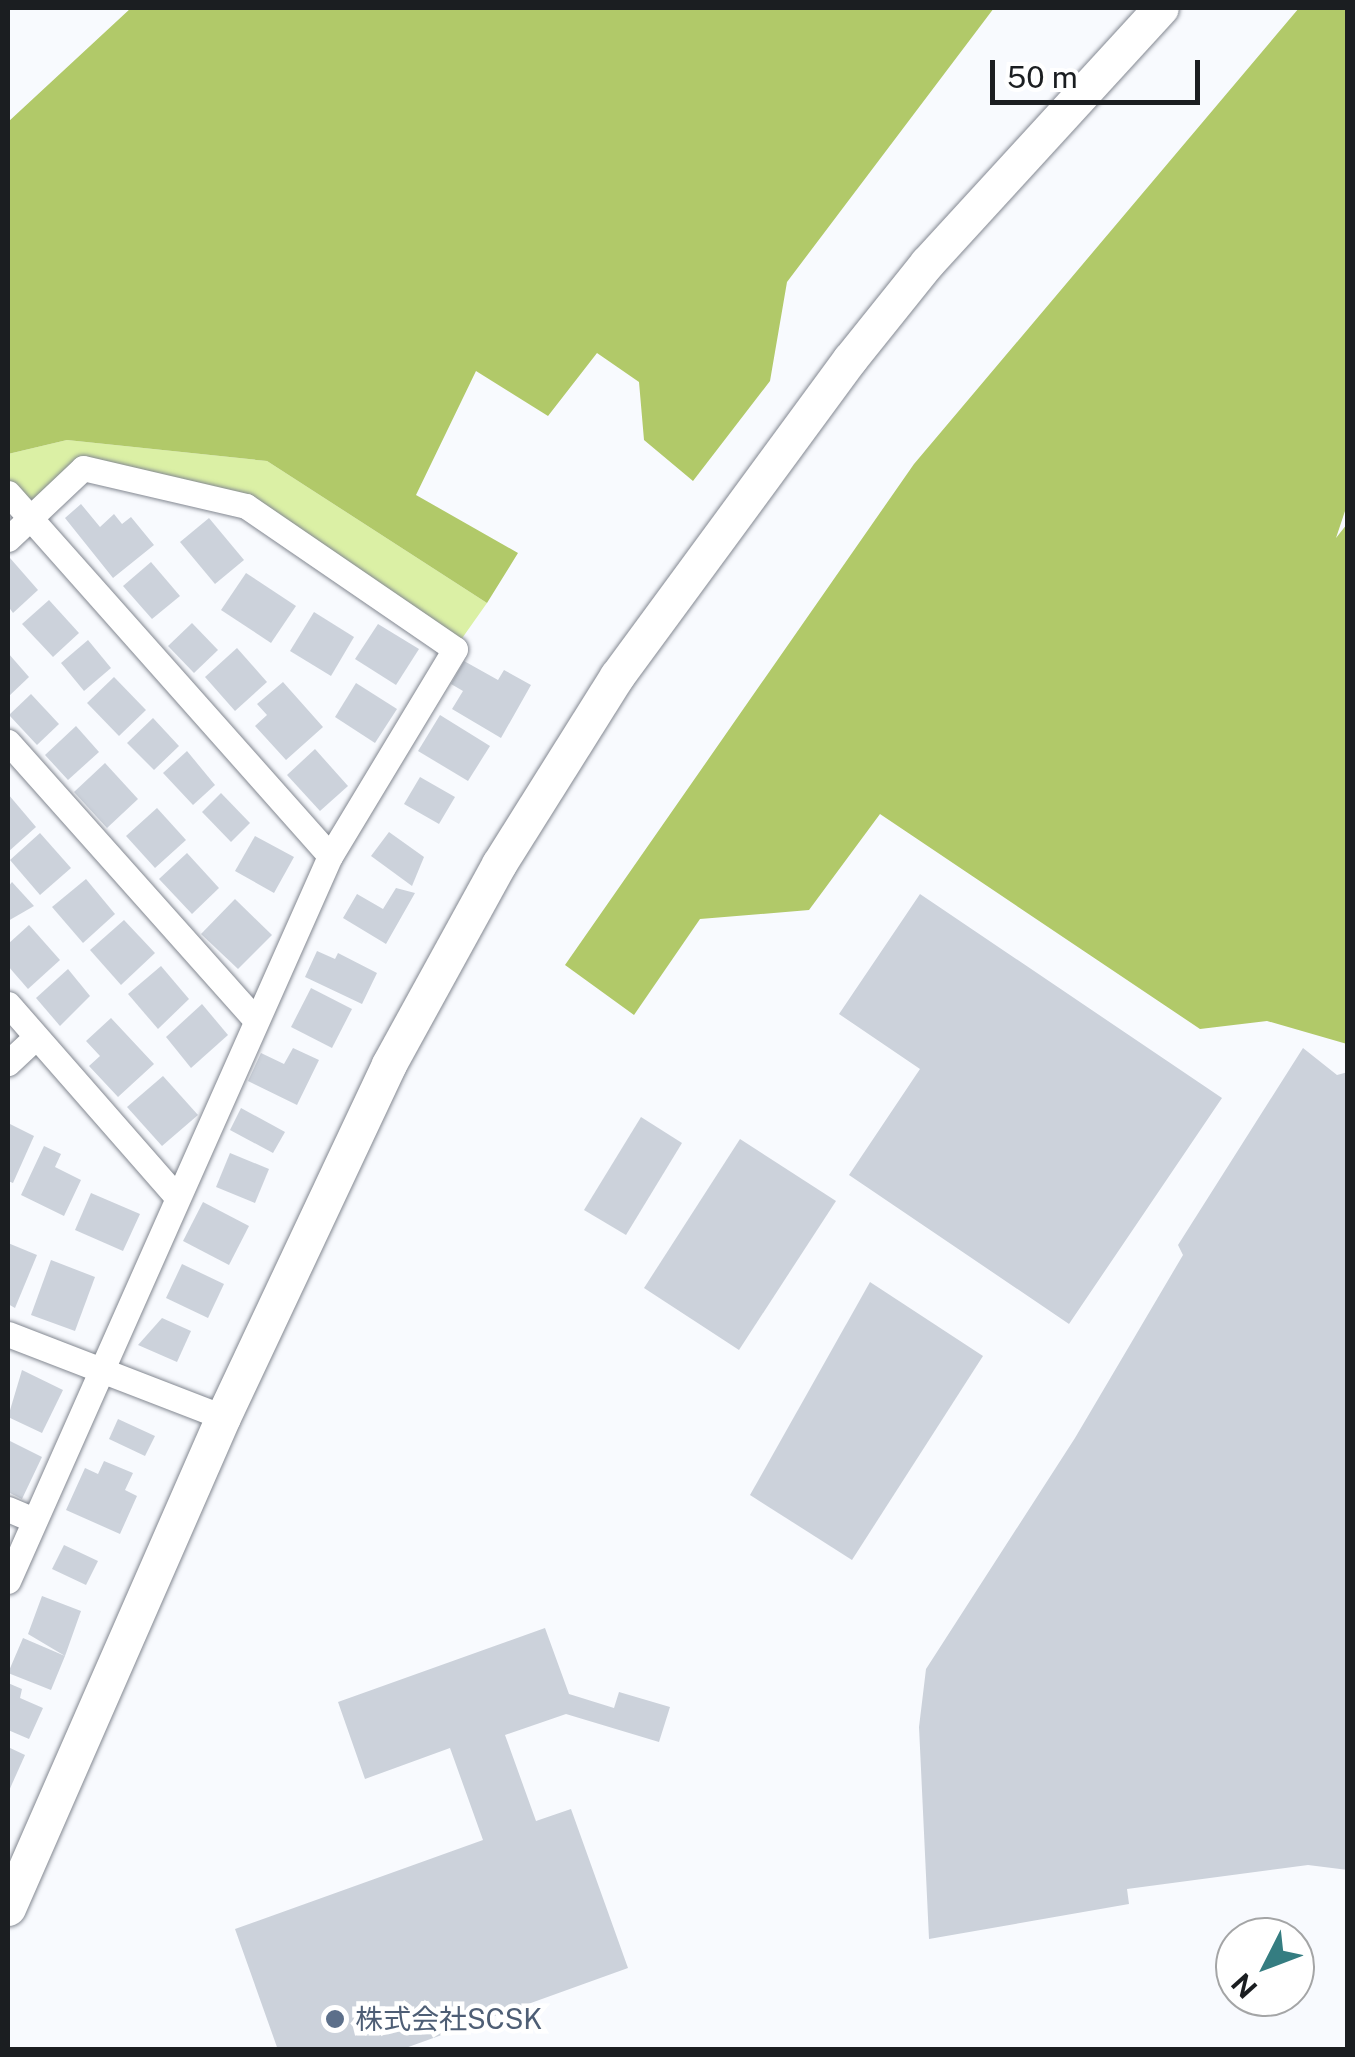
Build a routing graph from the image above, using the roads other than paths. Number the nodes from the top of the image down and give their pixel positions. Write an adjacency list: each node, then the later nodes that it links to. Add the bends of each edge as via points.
1 (1162, 8): 14 (street, via 894,304 617,676 499,864 389,1064)
2 (8, 493): 3 (street)
3 (30, 518): 4 (street); 6 (street); 6 (street, via 83,468 246,506 455,649)
4 (8, 539)
5 (8, 742): 8 (street)
6 (330, 856): 8 (street)
7 (8, 1004): 9 (street)
8 (253, 1017): 11 (street)
9 (36, 1036): 10 (street); 11 (street)
10 (8, 1062)
11 (176, 1196): 13 (street)
12 (8, 1334): 13 (street)
13 (101, 1369): 14 (street); 16 (street)
14 (223, 1417): 18 (street)
15 (8, 1509): 16 (street)
16 (34, 1520): 17 (street)
17 (8, 1582)
18 (8, 1908)

